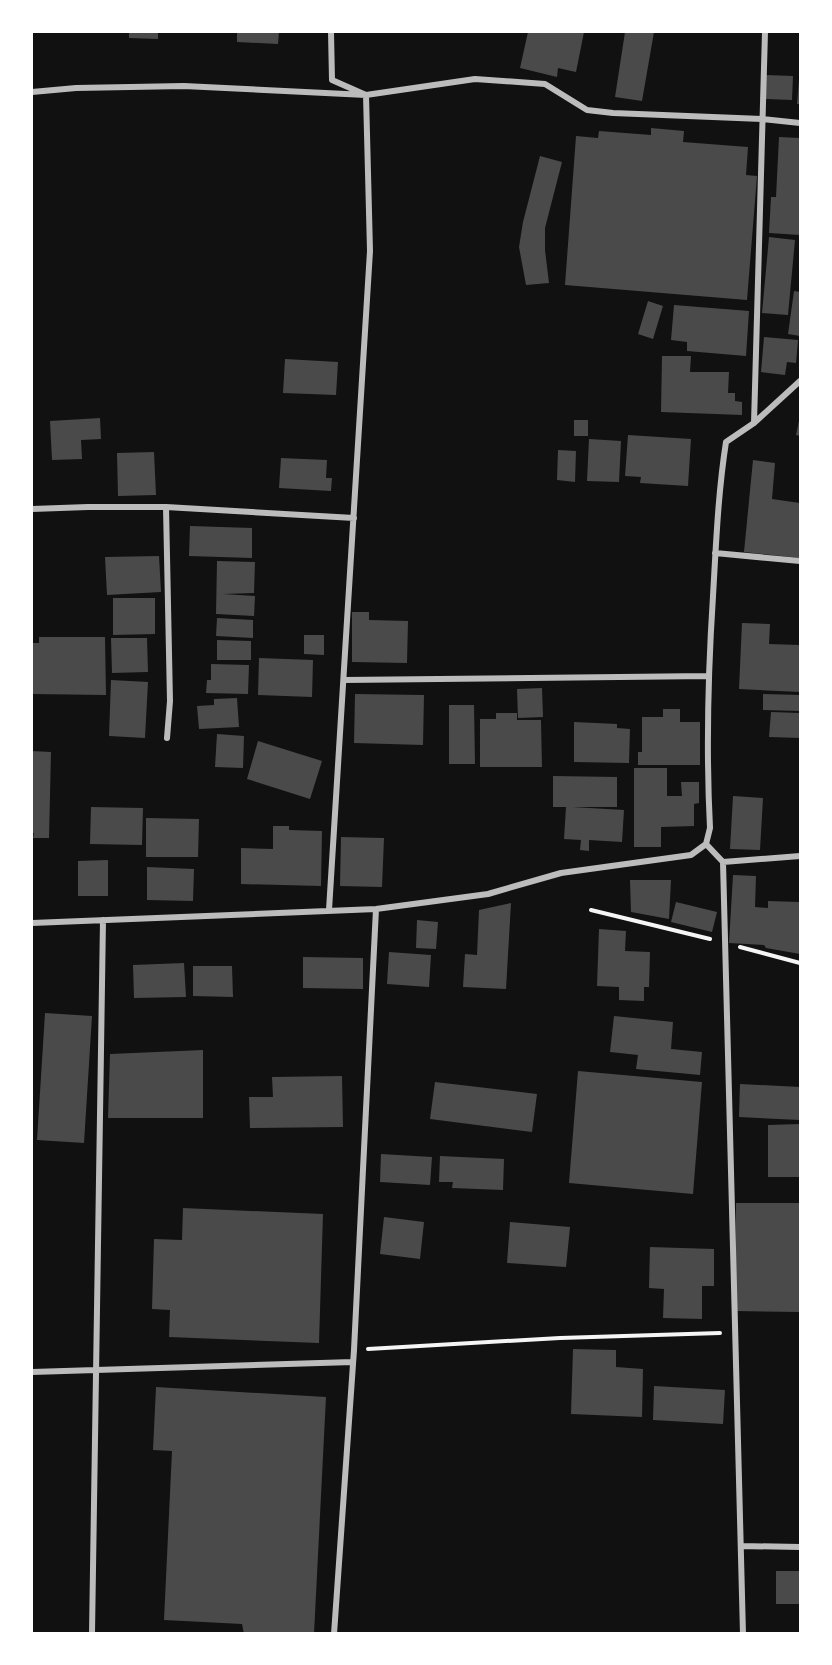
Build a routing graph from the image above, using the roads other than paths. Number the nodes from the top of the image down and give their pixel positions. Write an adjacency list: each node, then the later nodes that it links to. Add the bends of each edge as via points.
1 (331, 32): 4 (street, via 332,80)
2 (765, 32): 5 (street)
3 (32, 92): 4 (street, via 184,87)
4 (366, 95): 5 (street, via 475,79 544,84 586,110); 11 (street, via 370,251)
5 (762, 119): 6 (street); 8 (street)
6 (801, 123)
7 (801, 381): 8 (street)
8 (754, 423): 12 (street, via 726,442)
9 (166, 507): 10 (street); 11 (street); 16 (street, via 170,701)
10 (32, 509)
11 (354, 518): 15 (street)
12 (715, 553): 13 (street); 14 (street)
13 (801, 561)
14 (708, 676): 15 (street); 17 (street, via 710,828)
15 (344, 680): 21 (street)
16 (166, 738)
17 (706, 844): 19 (street); 20 (street, via 691,855 561,873 488,894)
18 (801, 856): 19 (street)
19 (723, 862): 27 (street)
20 (376, 909): 21 (street); 24 (street)
21 (329, 910): 22 (street)
22 (104, 920): 23 (street); 25 (street)
23 (32, 923)
24 (353, 1362): 25 (street); 30 (street)
25 (96, 1370): 26 (street); 29 (street)
26 (32, 1372)
27 (741, 1546): 28 (street); 31 (street)
28 (801, 1546)
29 (92, 1634)
30 (334, 1634)
31 (743, 1634)

